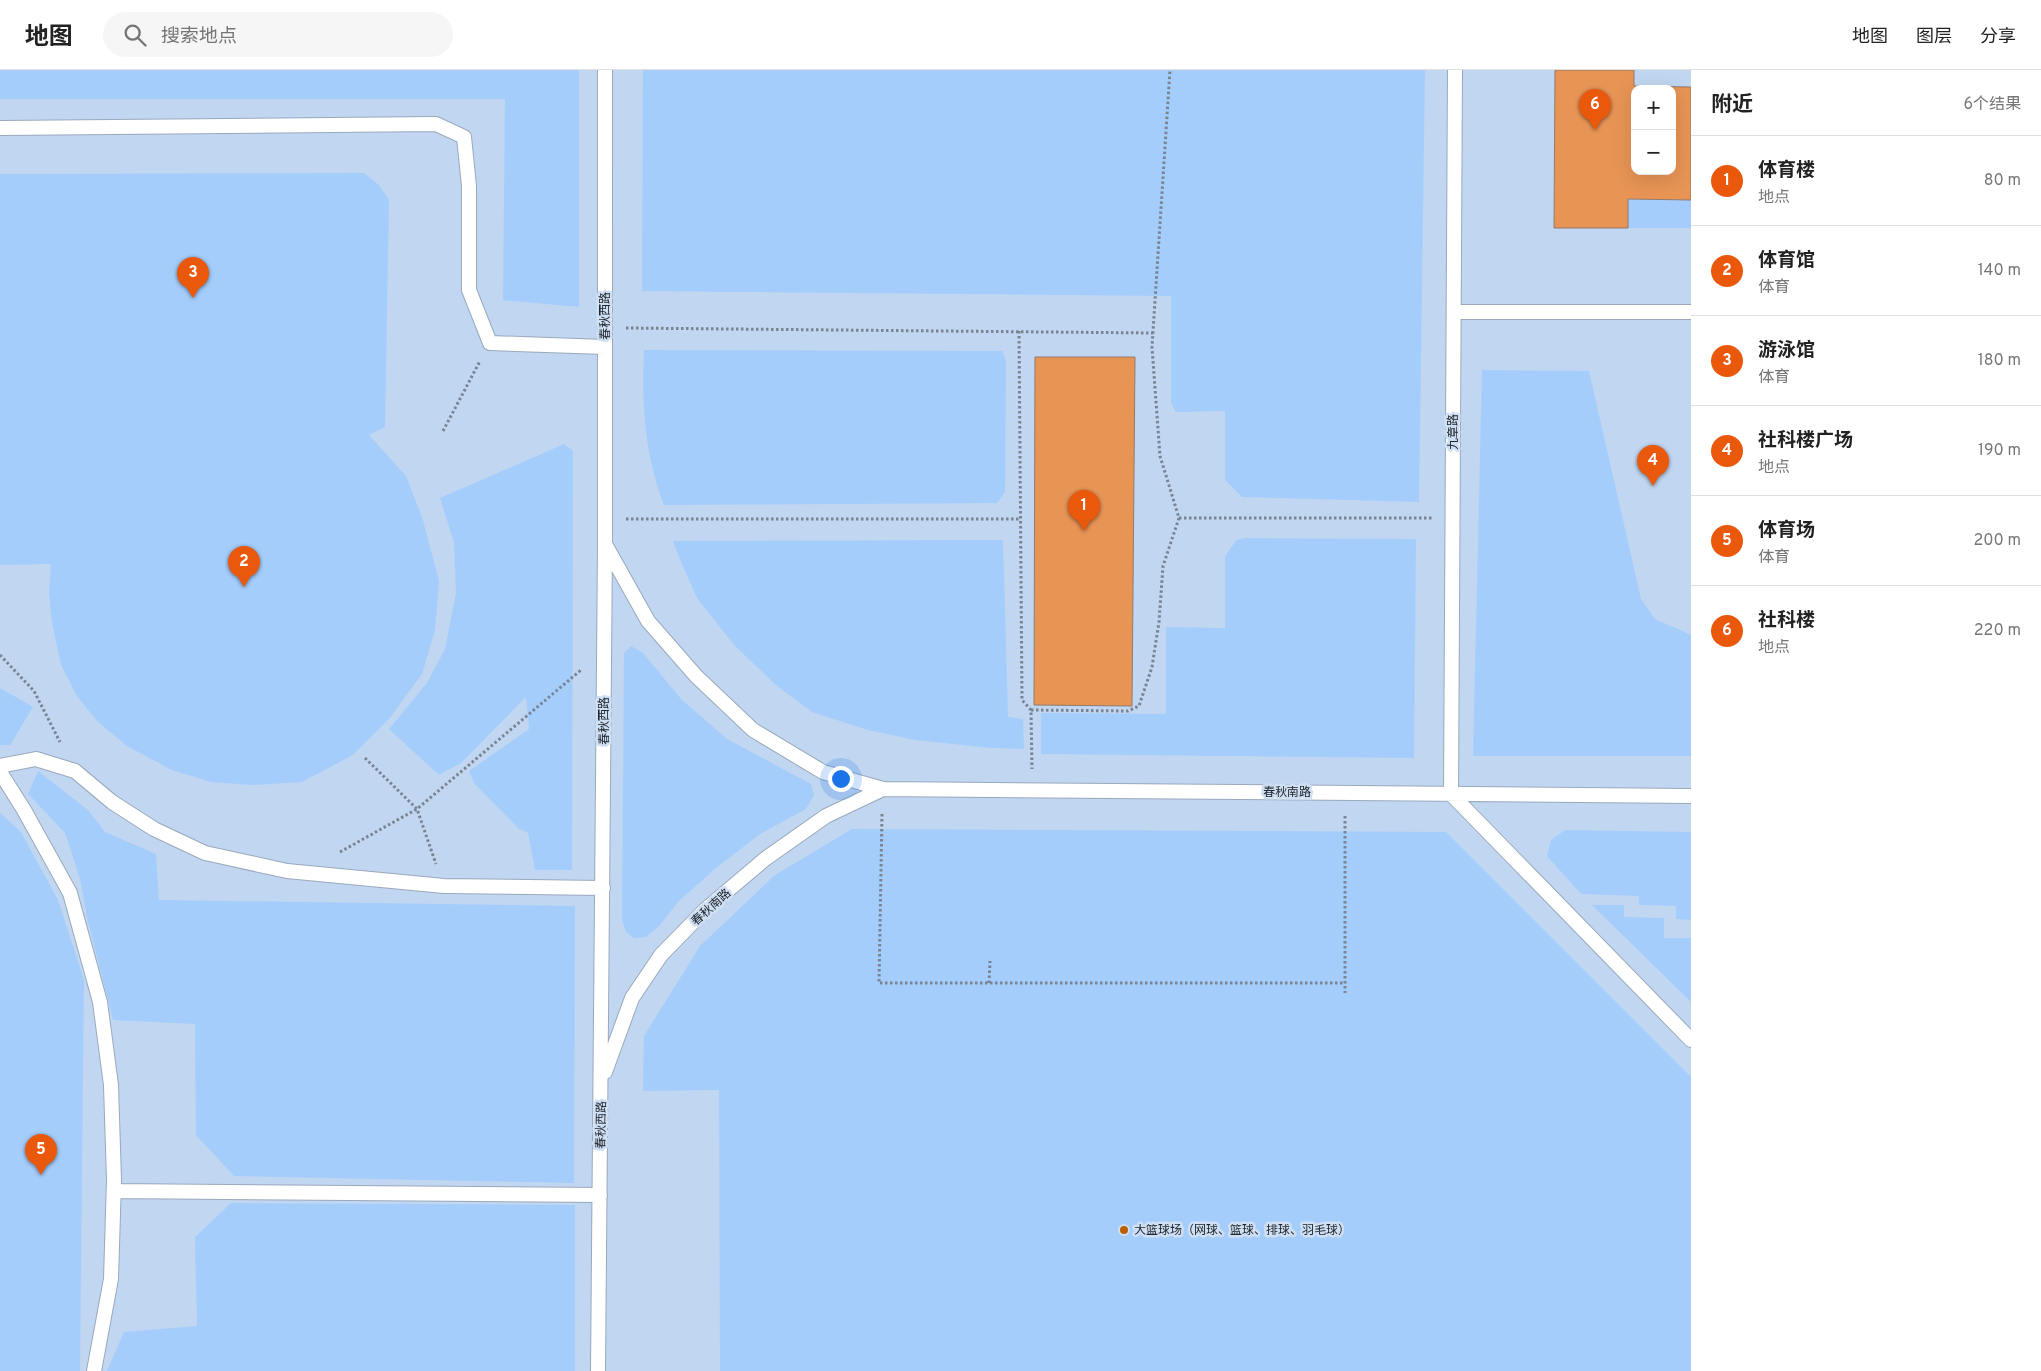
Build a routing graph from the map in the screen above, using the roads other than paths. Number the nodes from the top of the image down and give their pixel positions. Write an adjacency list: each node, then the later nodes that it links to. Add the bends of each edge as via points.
1 (605, 70): 6 (lane, 春秋西路)
2 (1455, 70): 4 (lane, 九章路)
3 (0, 128): 6 (lane, via 436,124 464,137 469,186 469,290 490,343)
4 (1454, 312): 5 (lane); 11 (lane, 九章路)
5 (1691, 312)
6 (605, 347): 7 (lane, 春秋西路)
7 (605, 545): 10 (lane, 春秋南路, via 648,621 696,676 753,730 823,772); 13 (lane, 春秋西路)
8 (0, 766): 13 (lane, via 36,760 75,771 112,802 154,828 205,853 287,871 444,886)
9 (0, 772): 16 (lane, via 70,893 100,1002 111,1085)
10 (883, 789): 11 (lane, 春秋南路); 15 (lane, 春秋南路, via 826,816 765,859 706,909 661,955 632,998)
11 (1451, 794): 12 (lane, 春秋南路); 14 (lane)
12 (1691, 796)
13 (603, 888): 15 (lane, 春秋西路)
14 (1691, 1040)
15 (602, 1082): 17 (lane, 春秋西路)
16 (114, 1191): 17 (lane); 18 (lane, via 111,1279)
17 (600, 1195): 19 (lane, 春秋西路)
18 (94, 1371)
19 (598, 1371)

